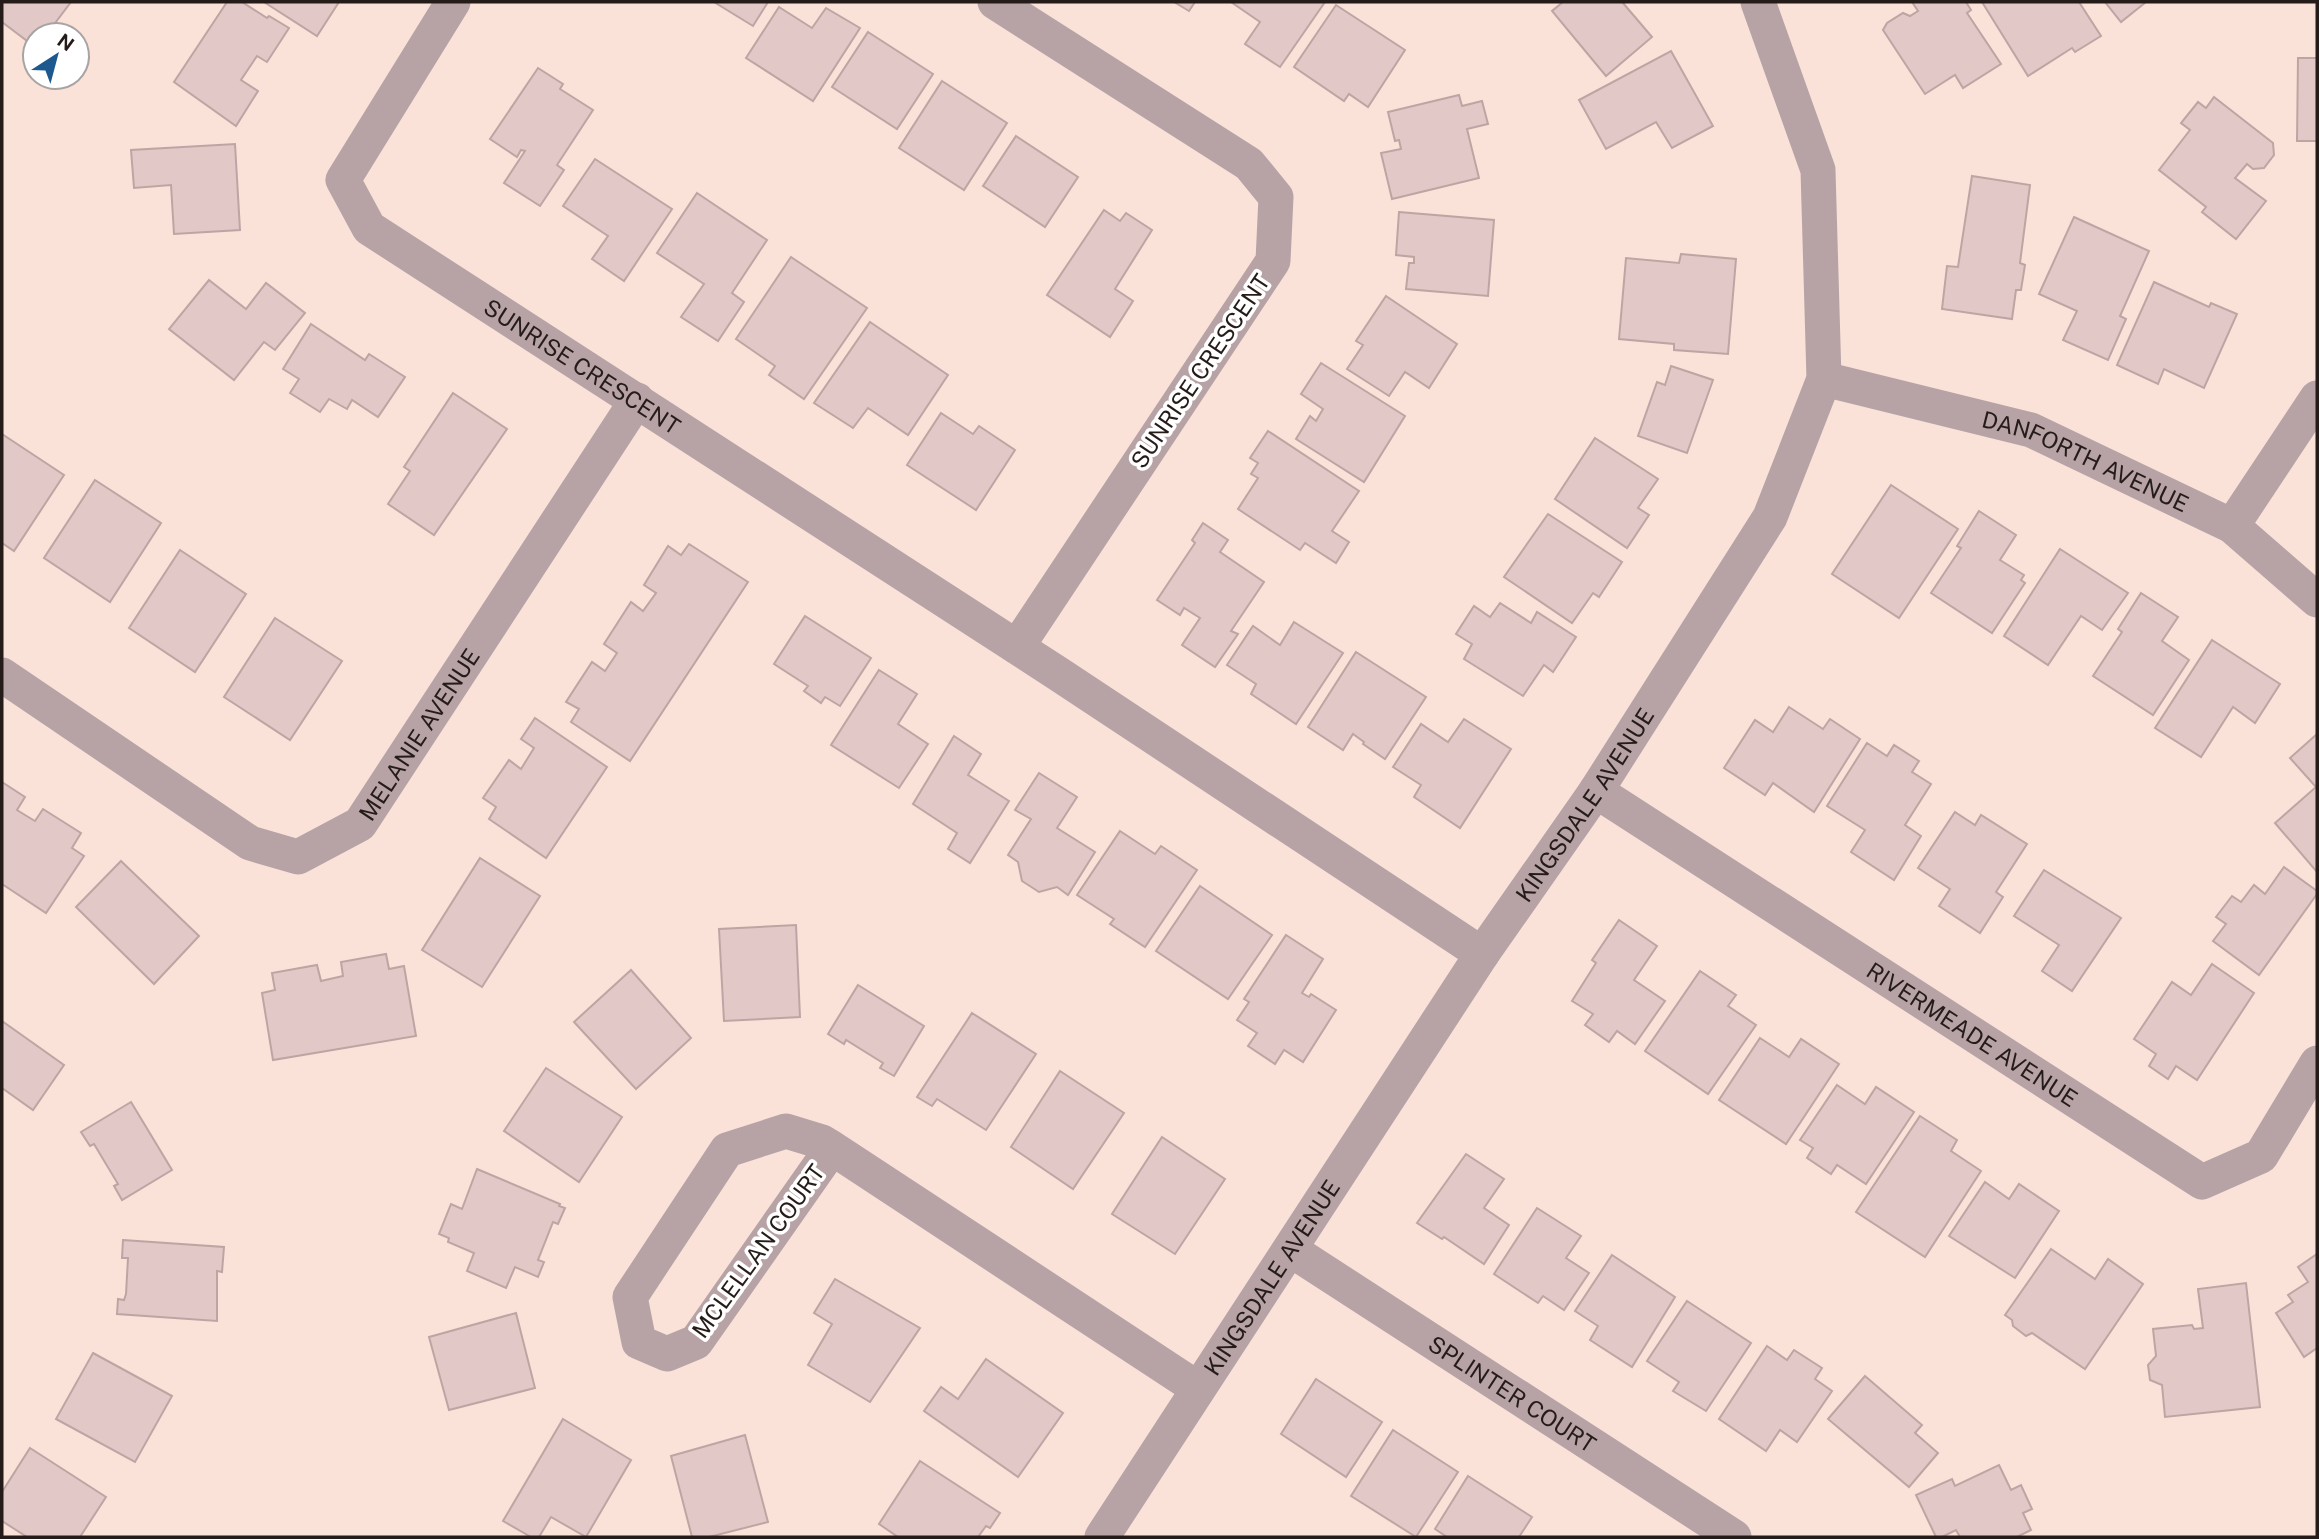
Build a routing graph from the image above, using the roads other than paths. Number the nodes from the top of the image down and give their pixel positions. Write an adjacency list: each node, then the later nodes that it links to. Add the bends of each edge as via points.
1 (453, 2): 6 (street, SUNRISE CRESCENT, via 343,180 369,228)
2 (995, 2): 9 (street, SUNRISE CRESCENT, via 1249,164 1276,197 1273,261)
3 (1758, 2): 4 (street, KINGSDALE AVENUE, via 1818,170)
4 (1824, 379): 7 (street, DANFORTH AVENUE, via 2031,430); 11 (street, KINGSDALE AVENUE, via 1770,517)
5 (2317, 398): 7 (street)
6 (637, 400): 9 (street, SUNRISE CRESCENT); 10 (street, MELANIE AVENUE, via 359,824 298,857 250,843)
7 (2232, 526): 8 (street, DANFORTH AVENUE)
8 (2317, 600)
9 (1017, 647): 12 (street, SUNRISE CRESCENT)
10 (2, 675)
11 (1596, 791): 12 (street, KINGSDALE AVENUE); 13 (street, RIVERMEADE AVENUE, via 2202,1182 2261,1156)
12 (1482, 954): 15 (street, KINGSDALE AVENUE)
13 (2317, 1063)
14 (832, 1148): 14 (street, MCLELLAN COURT, via 786,1131 727,1150 630,1297 639,1342 667,1354 696,1342); 16 (street, MCLELLAN COURT)
15 (1291, 1250): 16 (street, KINGSDALE AVENUE); 18 (street, SPLINTER COURT)
16 (1198, 1388): 17 (street, KINGSDALE AVENUE)
17 (1102, 1537)
18 (1734, 1537)

